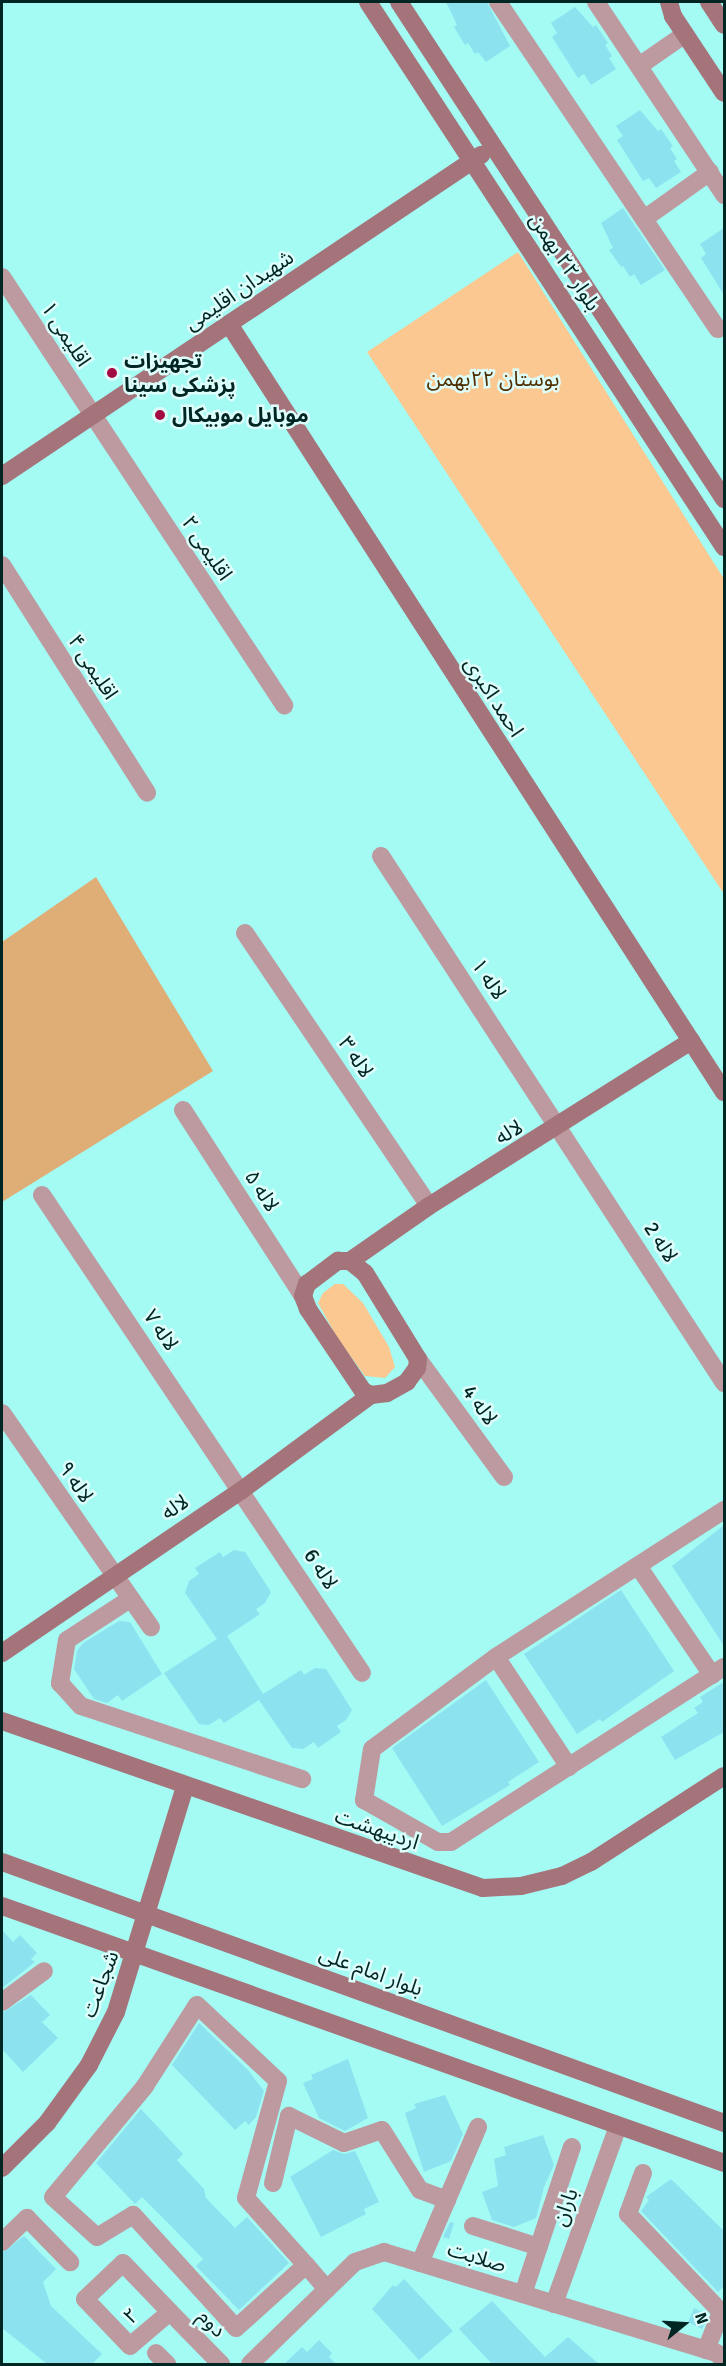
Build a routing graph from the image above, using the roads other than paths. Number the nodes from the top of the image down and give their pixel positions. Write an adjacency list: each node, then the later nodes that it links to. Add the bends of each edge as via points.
1 (368, 2): 12 (street, بلوار ۲۲ بهمن)
2 (399, 2): 11 (street, بلوار ۲۲ بهمن)
3 (498, 2): 15 (street)
4 (596, 2): 9 (street)
5 (669, 2): 8 (street)
6 (709, 2): 7 (street)
7 (724, 25)
8 (685, 34): 9 (street); 10 (street)
9 (639, 66): 13 (street)
10 (724, 93)
11 (493, 146): 12 (street, شهیدان اقلیمی); 21 (street, بلوار ۲۲ بهمن)
12 (472, 161): 17 (street, شهیدان اقلیمی); 22 (street, بلوار ۲۲ بهمن)
13 (710, 172): 14 (street); 15 (street)
14 (724, 195)
15 (644, 219): 18 (street)
16 (2, 277): 19 (street, اقلیمی ۱)
17 (229, 324): 19 (street, شهیدان اقلیمی); 28 (street, احمد اکبری)
18 (717, 328)
19 (93, 416): 20 (street, شهیدان اقلیمی); 24 (street, اقلیمی ۲)
20 (2, 476)
21 (724, 499)
22 (724, 547)
23 (2, 565): 25 (street, اقلیمی ۴)
24 (284, 705)
25 (147, 793)
26 (381, 856): 31 (street, لاله ۱)
27 (245, 933): 33 (street, لاله ۳)
28 (691, 1041): 29 (street, احمد اکبری); 31 (street, لاله)
29 (724, 1092)
30 (183, 1110): 35 (street, لاله ۵)
31 (561, 1127): 33 (street, لاله); 37 (street, لاله 2)
32 (42, 1195): 41 (street, لاله ۷)
33 (429, 1206): 34 (street, لاله)
34 (350, 1261): 35 (street, لاله, via 338,1261 320,1272 307,1284); 36 (street, via 365,1273)
35 (303, 1296): 38 (street, via 353,1380)
36 (418, 1359): 38 (street, لاله, via 408,1382 387,1393); 40 (street, لاله 4)
37 (724, 1383)
38 (371, 1395): 41 (street, لاله)
39 (2, 1413): 44 (street, لاله ۹)
40 (504, 1477)
41 (242, 1490): 44 (street, لاله); 50 (street, لاله 6)
42 (724, 1510): 43 (street)
43 (638, 1566): 48 (street); 49 (street)
44 (113, 1576): 45 (street, لاله ۹); 47 (street, لاله)
45 (130, 1599): 46 (street, لاله ۹); 54 (street, via 67,1640 60,1683 81,1706)
46 (151, 1627)
47 (2, 1653)
48 (496, 1657): 52 (street); 52 (street, via 372,1749 364,1800 438,1842 451,1842)
49 (718, 1671): 52 (street)
50 (362, 1673)
51 (2, 1721): 55 (street, اردیبهشت)
52 (569, 1767)
53 (724, 1776): 55 (street, اردیبهشت, via 591,1862 562,1876 521,1886 483,1888)
54 (302, 1779)
55 (185, 1786): 58 (street, شجاعت)
56 (2, 1862): 58 (street, بلوار امام علی)
57 (2, 1906): 59 (street)
58 (147, 1915): 59 (street, شجاعت); 62 (street, بلوار امام علی)
59 (135, 1954): 63 (street); 67 (street, شجاعت, via 116,2012 89,2065 47,2123)
60 (44, 1971): 61 (street)
61 (2, 2002)
62 (724, 2123)
63 (618, 2126): 66 (street); 79 (street, باران)
64 (478, 2127): 70 (street)
65 (572, 2147): 73 (street)
66 (724, 2163)
67 (2, 2169)
68 (643, 2173): 80 (street, via 628,2214)
69 (273, 2183): 70 (street, via 289,2116 344,2143 382,2130 420,2190)
70 (447, 2200): 75 (street)
71 (473, 2226): 73 (street)
72 (2, 2242): 74 (street, via 27,2218)
73 (538, 2247): 78 (street)
74 (70, 2262)
75 (420, 2263): 77 (street, صلابت, via 384,2252 355,2262); 78 (street, صلابت)
76 (306, 2265): 76 (street, via 236,2328 133,2215 97,2237 53,2197 145,2086 197,2005 278,2081 246,2198); 77 (street)
77 (327, 2289): 85 (street, صلابت)
78 (523, 2294): 79 (street, صلابت)
79 (554, 2304): 82 (street, صلابت)
80 (723, 2310): 82 (street)
81 (170, 2312): 81 (street, ۲, via 123,2263 85,2299 130,2346); 84 (street, دوم)
82 (706, 2350): 83 (street, صلابت, via 717,2353)
83 (724, 2361)
84 (220, 2364)
85 (250, 2364)

